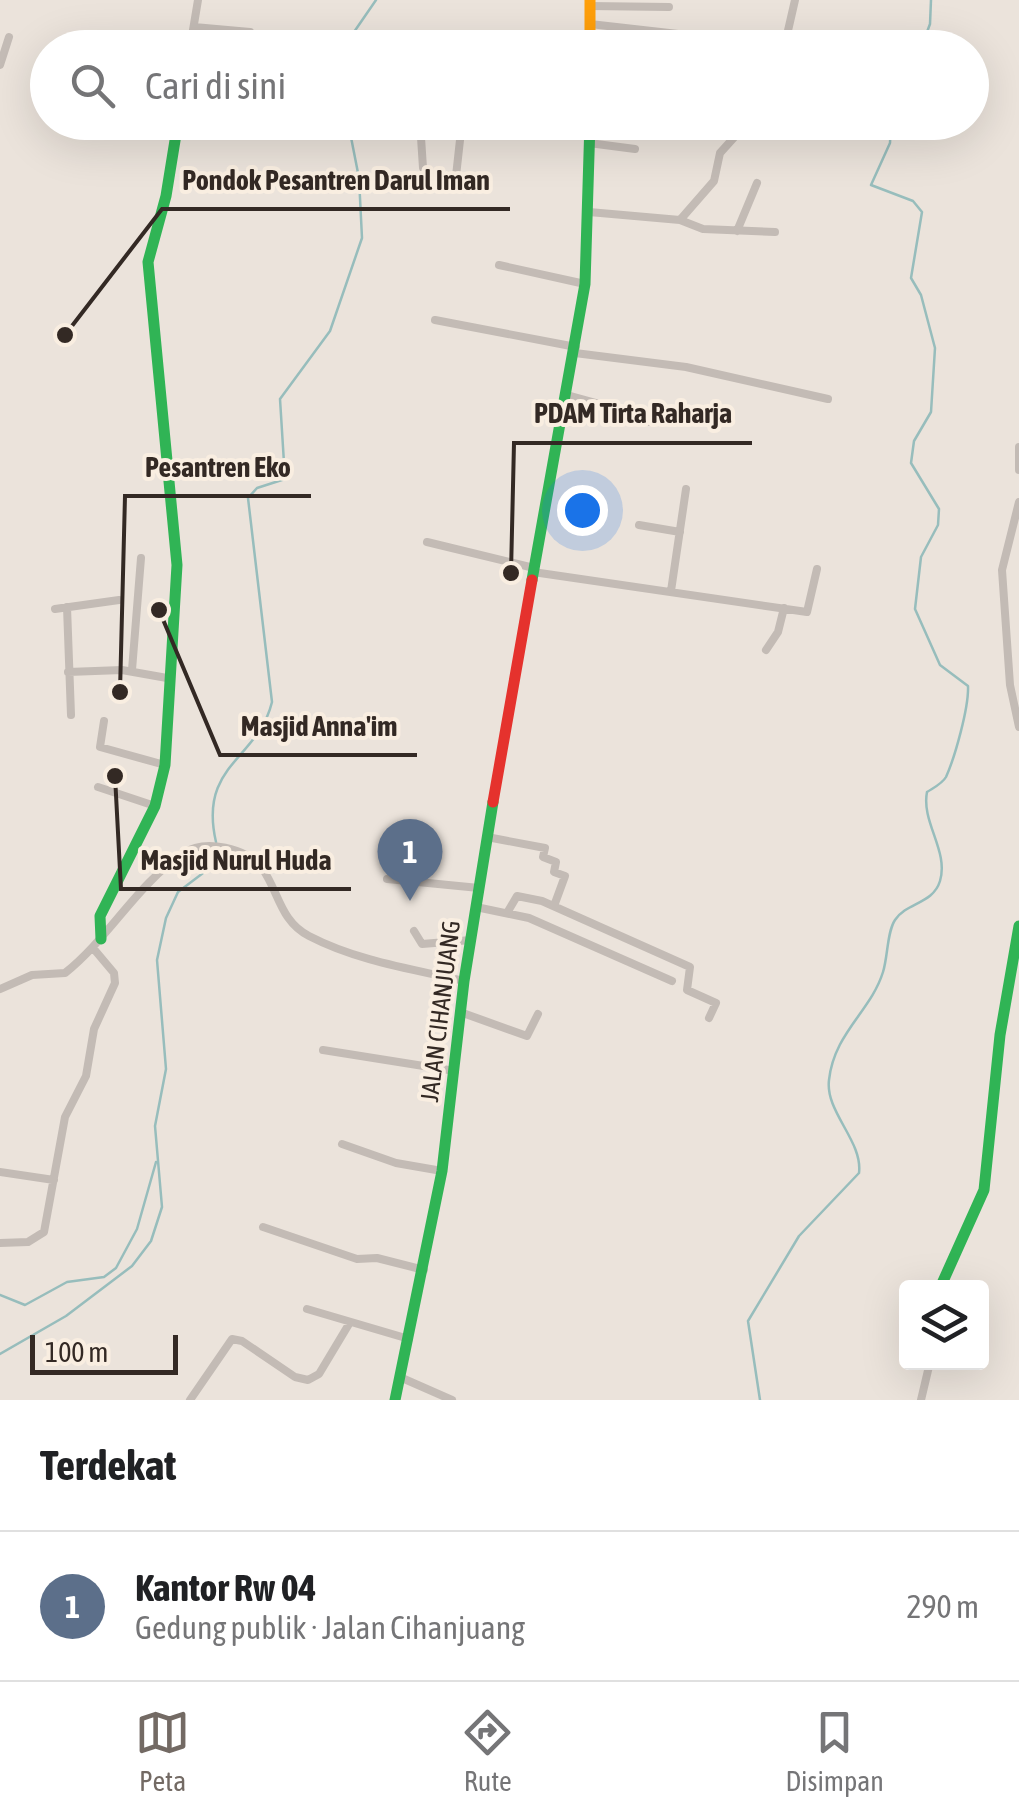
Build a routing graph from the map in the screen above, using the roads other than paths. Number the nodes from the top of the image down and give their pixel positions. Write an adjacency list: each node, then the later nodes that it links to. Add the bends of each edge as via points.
1 (198, 0): 6 (street)
2 (794, 0): 11 (street)
3 (590, 3): 4 (street); 5 (main road)
4 (669, 7)
5 (590, 24): 9 (main road); 10 (street)
6 (194, 27): 7 (street); 8 (street)
7 (193, 30)
8 (228, 30)
9 (590, 30)
10 (672, 30)
11 (788, 30)
12 (8, 36): 13 (street)
13 (0, 65)
14 (175, 140): 50 (main road, via 148,262 177,566)
15 (421, 140): 16 (street, via 428,174 456,176)
16 (460, 140)
17 (731, 140): 22 (street, via 720,152 714,182)
18 (590, 142): 19 (street); 21 (main road, JALAN CIHANJUANG)
19 (635, 149)
20 (757, 183): 23 (street)
21 (589, 212): 22 (street); 26 (main road, JALAN CIHANJUANG)
22 (680, 220): 23 (street)
23 (737, 230): 24 (street)
24 (775, 232)
25 (499, 266): 26 (street)
26 (585, 284): 28 (main road, JALAN CIHANJUANG)
27 (435, 320): 28 (street)
28 (576, 350): 29 (main road, JALAN CIHANJUANG); 30 (street)
29 (567, 396): 31 (street, via 607,406 615,420); 41 (main road, JALAN CIHANJUANG)
30 (828, 399)
31 (651, 422)
32 (1019, 447): 33 (street)
33 (1019, 470)
34 (686, 489): 37 (street)
35 (1019, 502): 53 (street, via 1002,570)
36 (640, 525): 37 (street)
37 (680, 532): 42 (street)
38 (427, 542): 41 (street)
39 (142, 558): 48 (street)
40 (817, 569): 46 (street, via 809,611)
41 (534, 570): 42 (street); 57 (main road, JALAN CIHANJUANG)
42 (671, 592): 46 (street)
43 (119, 600): 44 (street)
44 (67, 607): 45 (street); 49 (street)
45 (55, 608)
46 (784, 608): 47 (street)
47 (766, 650)
48 (132, 670): 49 (street); 50 (street)
49 (68, 672): 51 (street)
50 (167, 678): 54 (main road)
51 (71, 715)
52 (104, 721): 54 (street, via 100,747)
53 (1019, 727)
54 (165, 765): 56 (main road)
55 (98, 787): 56 (street)
56 (154, 806): 66 (main road, via 100,916)
57 (487, 837): 59 (main road, JALAN CIHANJUANG); 60 (street, via 544,848 543,857 556,862 554,872 564,876)
58 (387, 878): 59 (street)
59 (479, 888): 61 (main road, JALAN CIHANJUANG)
60 (554, 906): 62 (street, via 517,896); 72 (street, via 690,968 687,990 716,1003)
61 (476, 907): 62 (street); 65 (main road, JALAN CIHANJUANG)
62 (508, 913): 68 (street)
63 (1019, 926): 82 (main road, via 984,1190)
64 (414, 931): 65 (street, via 422,944)
65 (471, 940): 67 (main road, JALAN CIHANJUANG)
66 (97, 943): 67 (street, via 186,852 218,846 261,867 288,920 306,935); 69 (street, via 66,974 32,975); 78 (street, via 115,982 94,1028 86,1076 65,1118)
67 (464, 981): 70 (main road, JALAN CIHANJUANG)
68 (672, 981)
69 (2, 986)
70 (460, 1012): 71 (street, via 527,1036); 74 (main road, JALAN CIHANJUANG)
71 (538, 1014)
72 (709, 1018)
73 (323, 1050): 74 (street)
74 (455, 1071): 76 (main road, JALAN CIHANJUANG)
75 (342, 1144): 76 (street)
76 (442, 1171): 81 (main road, JALAN CIHANJUANG)
77 (0, 1172): 78 (street)
78 (54, 1180): 80 (street, via 44,1232 28,1242)
79 (263, 1226): 81 (street, via 358,1259)
80 (0, 1243)
81 (424, 1270): 85 (main road, JALAN CIHANJUANG)
82 (944, 1280)
83 (308, 1309): 84 (street)
84 (348, 1324): 85 (street); 88 (street, via 319,1374 308,1380 232,1339)
85 (410, 1339): 87 (main road, JALAN CIHANJUANG)
86 (928, 1370): 91 (street)
87 (402, 1378): 89 (main road, JALAN CIHANJUANG); 90 (street)
88 (190, 1400)
89 (395, 1400)
90 (452, 1400)
91 (922, 1400)

